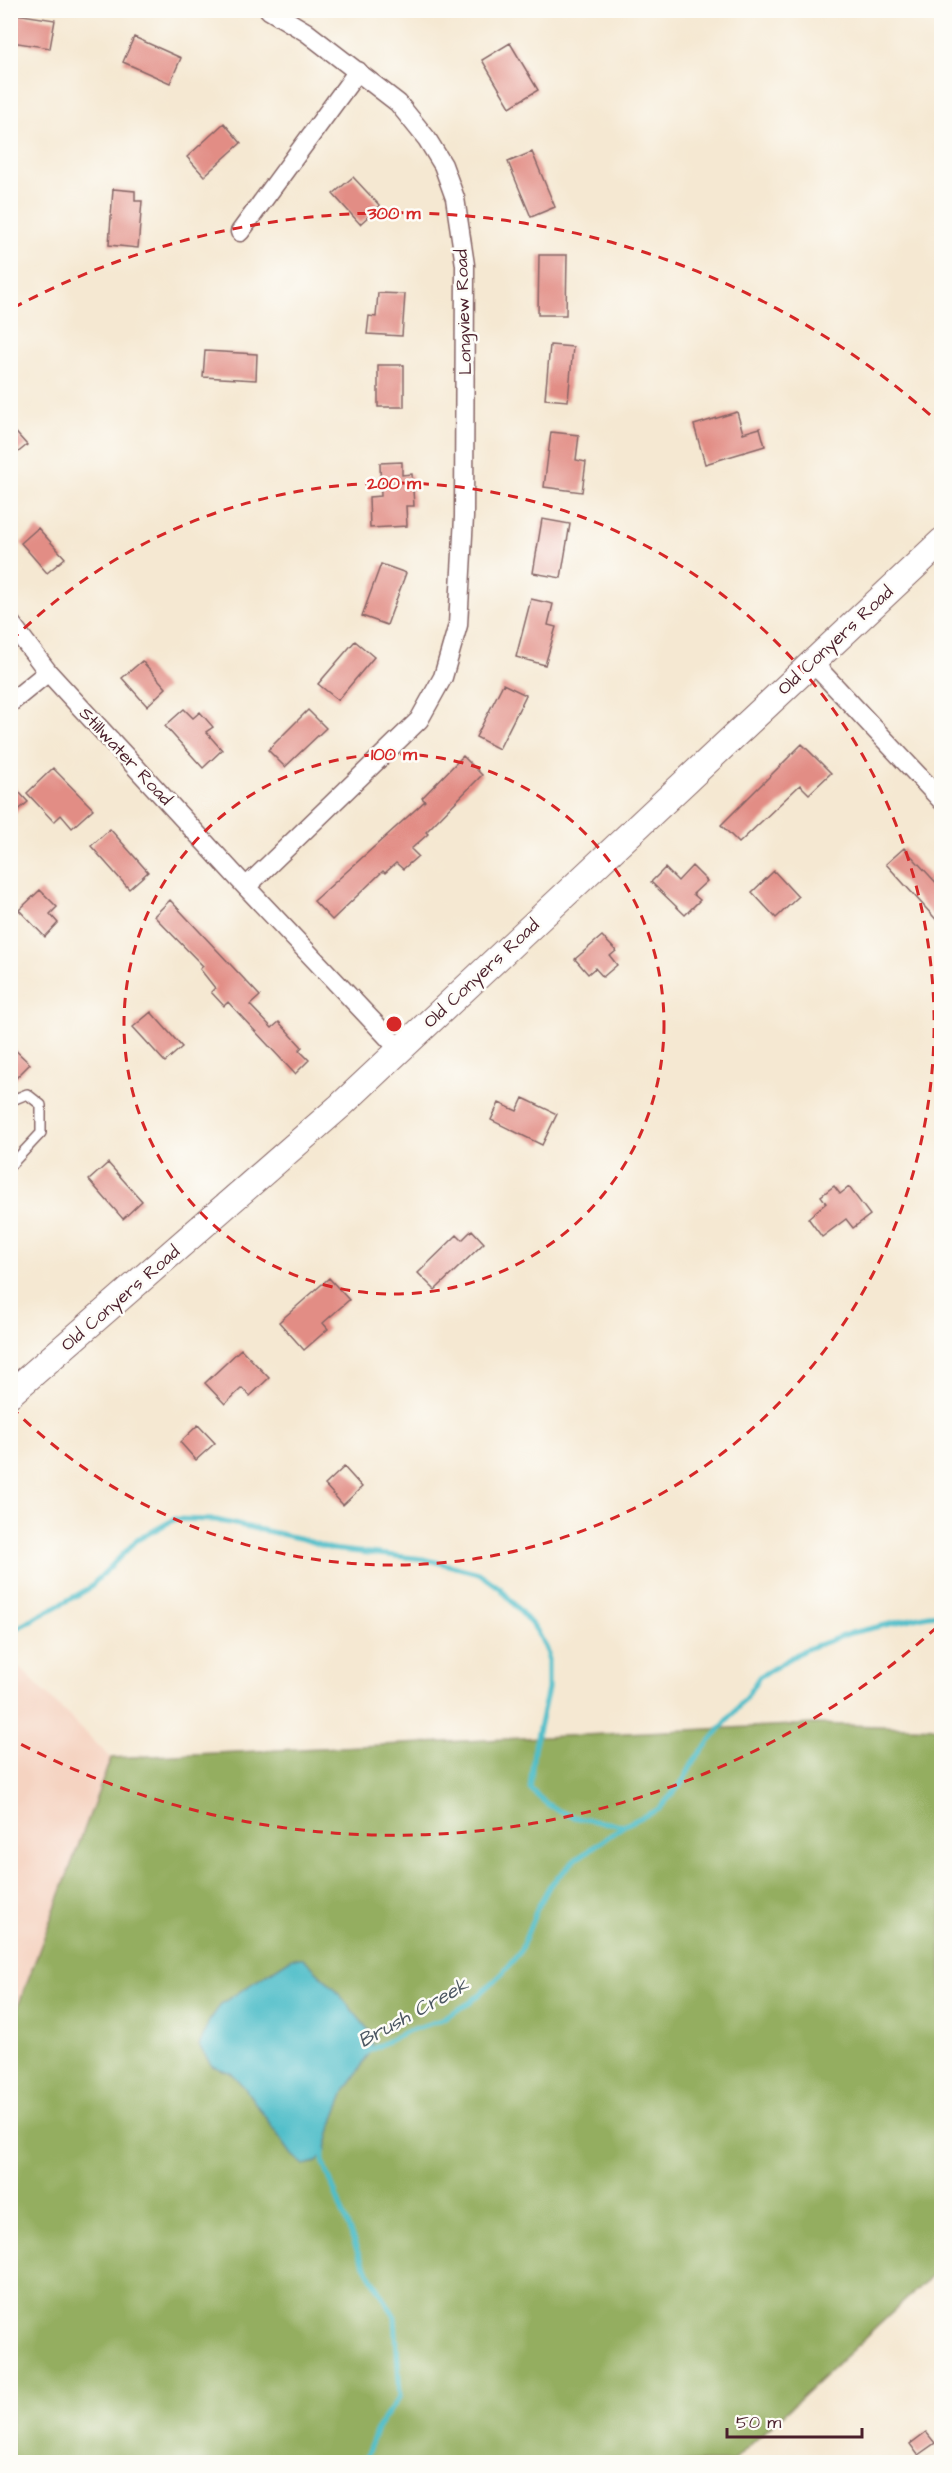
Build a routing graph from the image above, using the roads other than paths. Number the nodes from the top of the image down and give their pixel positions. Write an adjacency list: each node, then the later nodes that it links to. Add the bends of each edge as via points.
1 (269, 10): 2 (street, Longview Road)
2 (358, 71): 3 (street); 10 (street, Longview Road, via 398,103 428,139 455,198 465,264 464,517 458,625 442,677 419,720)
3 (240, 232)
4 (942, 541): 6 (street, Old Conyers Road)
5 (10, 622): 7 (street, Stillwater Road)
6 (812, 662): 9 (street); 11 (street, Old Conyers Road)
7 (48, 672): 8 (street); 10 (street, Stillwater Road)
8 (10, 703)
9 (942, 801)
10 (246, 887): 11 (street, Stillwater Road)
11 (399, 1049): 14 (street, Old Conyers Road, via 340,1106)
12 (10, 1101): 13 (lane, via 27,1094 40,1105 41,1133)
13 (10, 1166)
14 (10, 1394)

